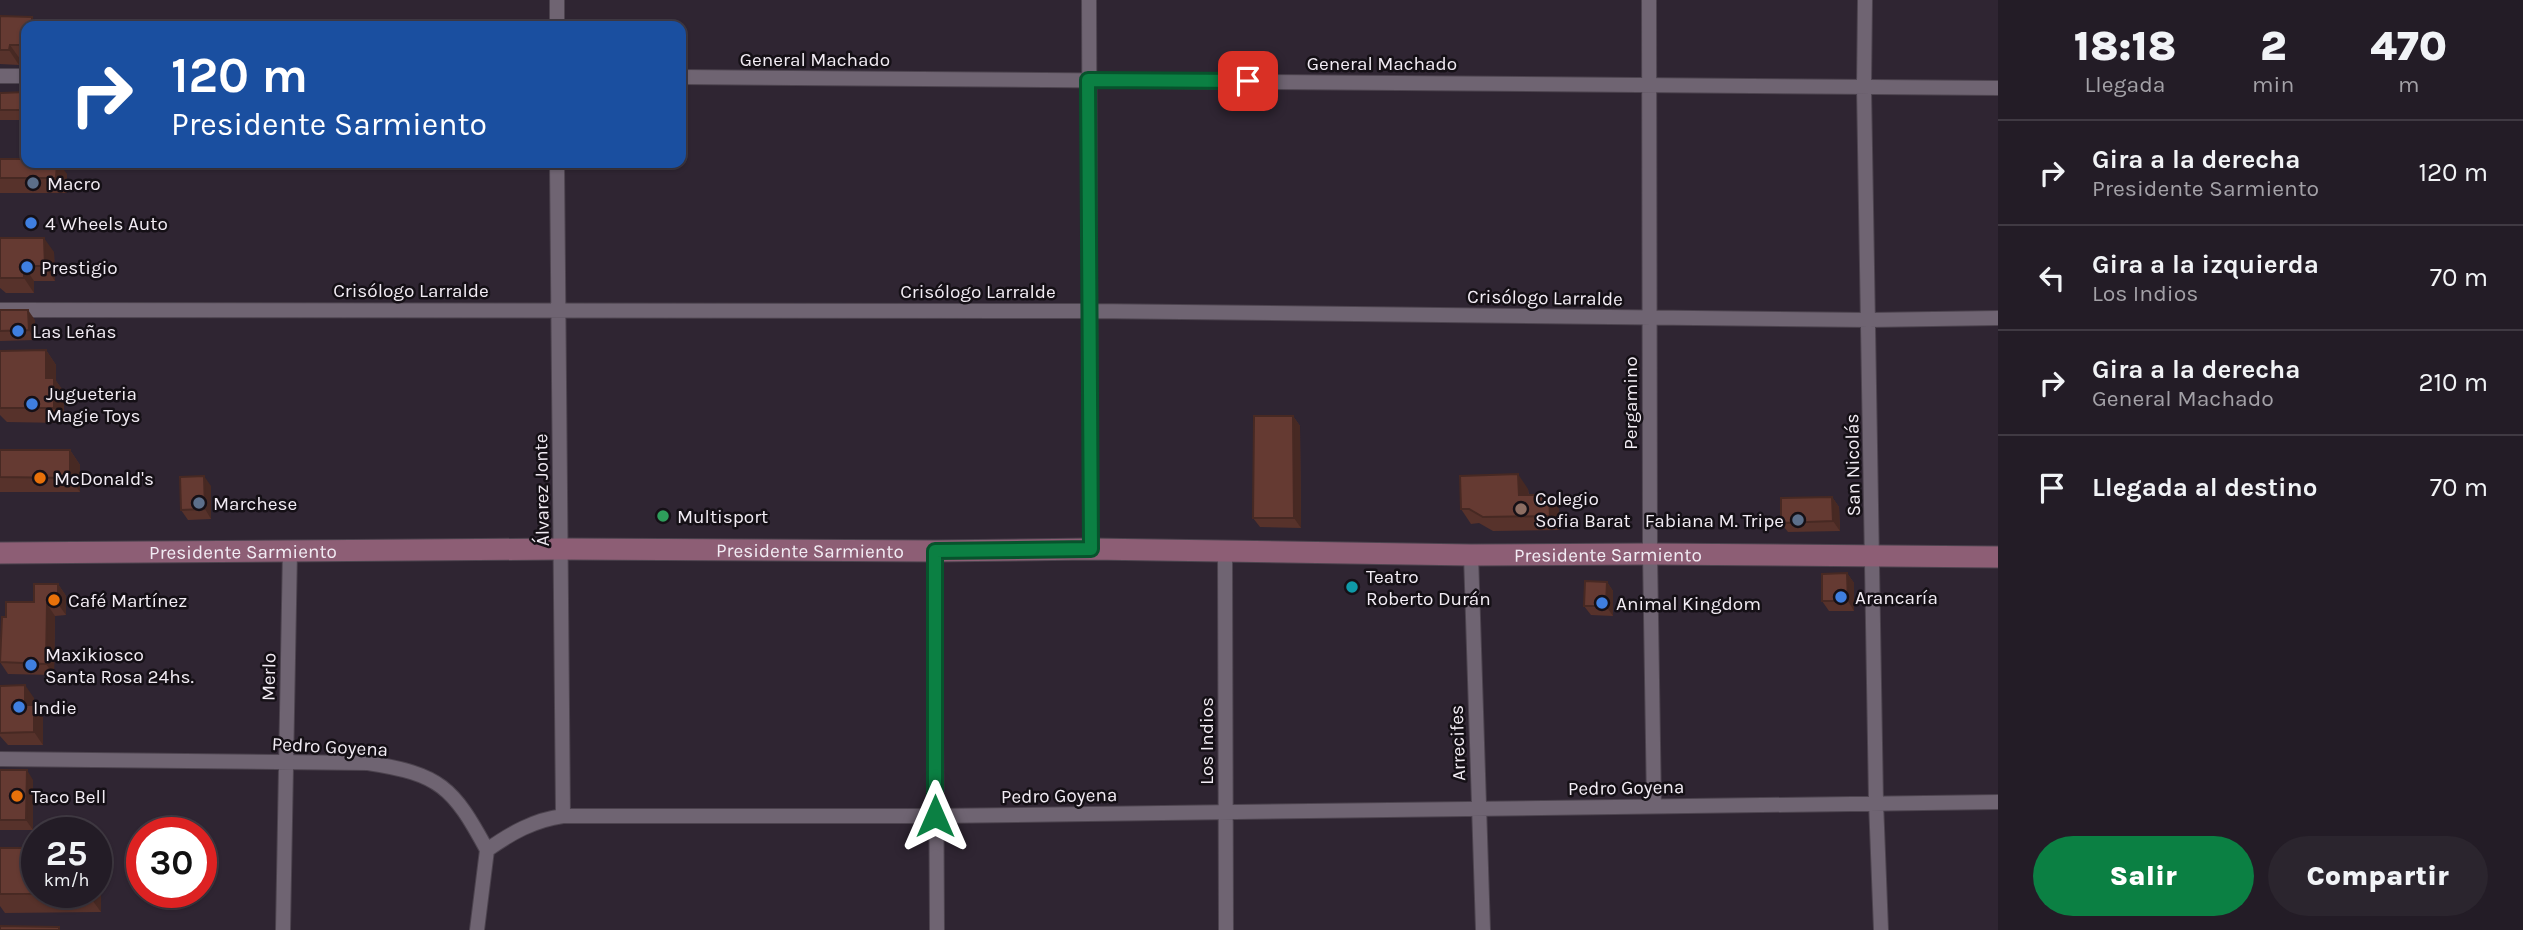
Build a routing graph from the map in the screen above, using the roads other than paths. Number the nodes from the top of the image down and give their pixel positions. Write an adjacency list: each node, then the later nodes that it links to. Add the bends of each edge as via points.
1 (557, 0): 5 (street)
2 (1089, 0): 9 (street)
3 (1649, 0): 10 (street, Pergamino)
4 (1865, 0): 11 (street, San Nicolás)
5 (557, 21)
6 (0, 76): 7 (street)
7 (21, 76)
8 (686, 77): 9 (street, General Machado)
9 (1088, 80): 10 (street, General Machado); 16 (street)
10 (1648, 84): 11 (street, General Machado); 17 (street, Pergamino)
11 (1864, 88): 12 (street, General Machado); 19 (street, San Nicolás)
12 (1998, 88)
13 (557, 168): 15 (street, Álvarez Jonte)
14 (0, 310): 15 (street, Crisólogo Larralde)
15 (558, 310): 16 (street, Crisólogo Larralde); 20 (street, Álvarez Jonte)
16 (1090, 311): 17 (street, Crisólogo Larralde); 21 (street)
17 (1649, 318): 19 (street, Crisólogo Larralde); 26 (street, Pergamino)
18 (1998, 318): 19 (street, Crisólogo Larralde)
19 (1869, 320): 28 (street, San Nicolás)
20 (561, 549): 22 (main road, Presidente Sarmiento); 23 (main road, Presidente Sarmiento); 37 (street, Álvarez Jonte)
21 (1091, 549): 23 (main road, Presidente Sarmiento); 24 (main road, Presidente Sarmiento)
22 (290, 550): 25 (main road, Presidente Sarmiento); 31 (street, Merlo)
23 (935, 551): 38 (street)
24 (1225, 551): 27 (main road, Presidente Sarmiento); 36 (street, Los Indios)
25 (0, 553)
26 (1650, 554): 27 (main road, Presidente Sarmiento); 28 (main road, Presidente Sarmiento); 34 (street, Pergamino)
27 (1471, 555): 35 (street, Arrecifes)
28 (1872, 555): 29 (main road, Presidente Sarmiento); 32 (street, San Nicolás)
29 (1998, 557)
30 (0, 760): 31 (street, Pedro Goyena)
31 (285, 762): 39 (street, Pedro Goyena, via 368,763 436,781 473,824); 40 (street, Merlo)
32 (1876, 802): 33 (street, Pedro Goyena); 34 (street, Pedro Goyena); 45 (street, San Nicolás)
33 (1998, 802)
34 (1654, 805): 35 (street, Pedro Goyena)
35 (1478, 809): 36 (street, Pedro Goyena); 44 (street, Arrecifes)
36 (1226, 811): 38 (street, Pedro Goyena); 43 (street, Los Indios)
37 (563, 816): 38 (street, Pedro Goyena); 39 (street, Pedro Goyena, via 521,828)
38 (935, 816): 42 (street)
39 (487, 850): 41 (street)
40 (283, 930)
41 (477, 930)
42 (937, 930)
43 (1226, 930)
44 (1483, 930)
45 (1881, 930)

